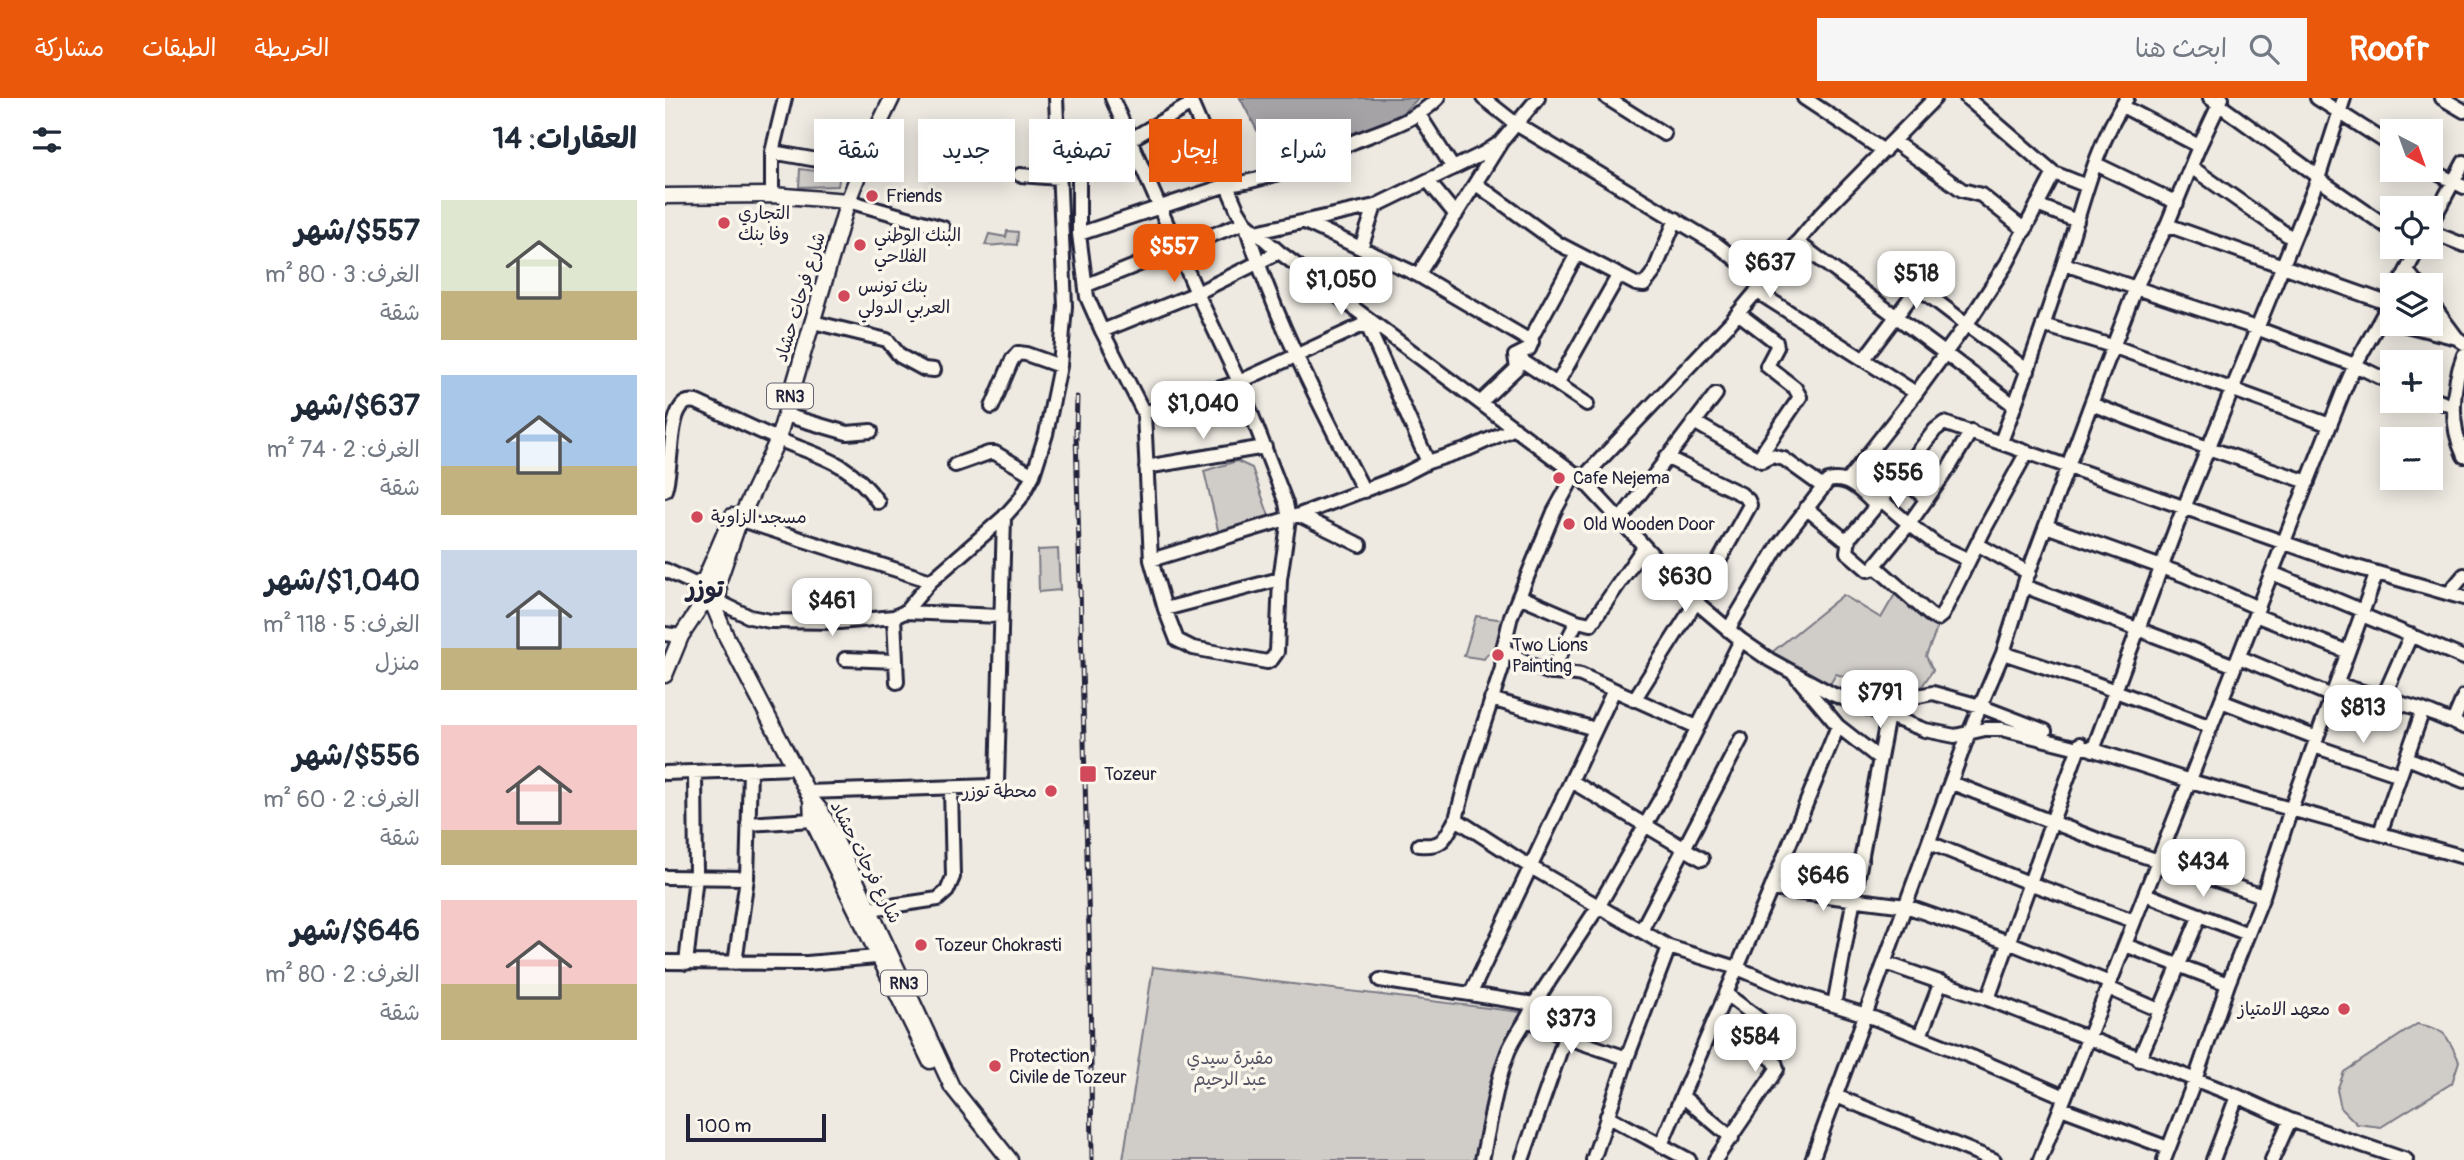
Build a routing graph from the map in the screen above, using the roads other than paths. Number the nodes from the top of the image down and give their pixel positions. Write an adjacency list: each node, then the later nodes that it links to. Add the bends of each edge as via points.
1 (785, 98): 33 (street)
2 (883, 98): 22 (main road, شارع فرحات حشاد / RN3)
3 (892, 98): 55 (main road, شارع فرحات حشاد / RN3)
4 (1056, 98): 23 (street)
5 (1112, 98): 24 (street)
6 (1438, 98): 21 (street)
7 (1483, 98): 25 (street)
8 (1538, 98): 25 (street)
9 (1607, 98): 26 (street)
10 (1804, 98): 32 (street)
11 (1935, 98): 29 (street)
12 (1967, 98): 40 (street)
13 (2317, 98): 20 (street)
14 (2344, 98): 20 (street)
15 (2442, 98): 19 (street)
16 (2217, 100): 31 (street); 44 (street)
17 (1190, 101): 27 (street); 50 (street)
18 (2125, 102): 31 (street); 37 (street)
19 (2464, 111)
20 (2338, 112): 28 (street); 44 (street)
21 (1419, 113): 39 (street); 50 (street, via 1302,165 1252,182)
22 (873, 119)
23 (1057, 119)
24 (1121, 119)
25 (1516, 124): 30 (street); 62 (street)
26 (1664, 134)
27 (1135, 138)
28 (2380, 138)
29 (1893, 141): 32 (street); 69 (street, via 1962,190 1981,195)
30 (1501, 142): 39 (street); 49 (street)
31 (2199, 146): 38 (street)
32 (1884, 151): 74 (street)
33 (772, 152): 35 (street); 53 (street)
34 (1135, 152): 60 (street)
35 (814, 159)
36 (2464, 162): 51 (street)
37 (2096, 164): 52 (street); 56 (street)
38 (2191, 167): 56 (street); 73 (street)
39 (1453, 168): 45 (street)
40 (2054, 173): 52 (street); 57 (street)
41 (1020, 175): 42 (street)
42 (1029, 176)
43 (2443, 176): 51 (street)
44 (2318, 179): 65 (street); 73 (street)
45 (1428, 181): 58 (street); 61 (street)
46 (848, 182): 55 (main road, شارع فرحات حشاد / RN3)
47 (1059, 182): 113 (street, via 1065,306)
48 (1079, 182): 71 (street)
49 (1476, 184): 61 (street); 79 (street)
50 (1227, 185): 60 (street); 64 (street)
51 (2459, 185): 59 (street)
52 (2087, 186): 63 (street)
53 (772, 195): 54 (main road); 55 (main road)
54 (665, 196)
55 (844, 200): 68 (street); 96 (main road, شارع فرحات حشاد / RN3); 136 (main road, شارع فرحات حشاد / RN3)
56 (2177, 203): 67 (street)
57 (2038, 205): 63 (street); 69 (street)
58 (1375, 206): 66 (street); 76 (street)
59 (2443, 207)
60 (1161, 208): 71 (street); 77 (street)
61 (1456, 215): 85 (street)
62 (1676, 219): 86 (street, via 1644,285); 88 (street, via 1727,251)
63 (2077, 221): 82 (street)
64 (1245, 222): 70 (street); 77 (street); 81 (street)
65 (2380, 222)
66 (1306, 223): 70 (street); 76 (street)
67 (2167, 225): 83 (street); 89 (street)
68 (943, 228)
69 (2025, 230): 98 (street)
70 (1256, 232): 78 (street)
71 (1079, 234): 87 (street)
72 (2443, 237): 75 (street)
73 (2293, 239): 83 (street)
74 (1797, 242): 88 (street); 94 (street)
75 (2464, 245)
76 (1361, 248): 85 (street)
77 (1177, 249): 87 (street); 90 (street)
78 (1279, 252): 81 (street); 92 (street)
79 (1577, 254): 86 (street); 104 (street)
80 (2412, 259): 84 (street)
81 (1257, 264): 90 (street); 108 (street)
82 (2064, 264): 89 (street); 99 (street)
83 (2282, 267): 91 (street); 100 (street)
84 (2407, 271)
85 (1418, 275): 104 (street)
86 (1618, 276): 118 (street)
87 (1087, 285): 102 (street, via 1089,303)
88 (1760, 286): 93 (street); 111 (street)
89 (2136, 287): 100 (street); 106 (street)
90 (1197, 293): 102 (street); 117 (street)
91 (2380, 298)
92 (1357, 309): 97 (street); 122 (street)
93 (1738, 313): 144 (street, via 1776,342 1767,366 1800,397); 150 (street)
94 (1896, 317): 98 (street, via 1913,294 1923,291); 107 (street); 111 (street)
95 (2443, 319): 105 (street)
96 (813, 322): 114 (street, via 887,340 900,356); 130 (main road, شارع فرحات حشاد / RN3)
97 (1367, 323): 108 (street); 145 (street)
98 (1966, 324): 107 (street); 115 (street)
99 (2043, 325): 106 (street); 115 (street)
100 (2256, 328): 112 (street); 119 (street)
101 (2380, 330): 112 (street)
102 (1102, 331): 129 (street)
103 (2443, 336): 105 (street)
104 (1530, 340): 110 (street, via 1529,349)
105 (2460, 341)
106 (2112, 346): 119 (street); 125 (street)
107 (1945, 353): 120 (street); 126 (street)
108 (1297, 354): 117 (street); 156 (street)
109 (2464, 355): 128 (street)
110 (1515, 356): 118 (street); 122 (street, via 1517,368)
111 (1864, 359): 120 (street)
112 (2355, 365): 116 (street); 132 (street)
113 (1060, 366): 127 (street, via 1018,353); 149 (street, via 1047,434)
114 (934, 370)
115 (2028, 371): 126 (street)
116 (2380, 377)
117 (1239, 382): 129 (street); 138 (street)
118 (1557, 384): 124 (street)
119 (2231, 388): 132 (street); 139 (street)
120 (1916, 393): 141 (street)
121 (1716, 394): 131 (street)
122 (1481, 402): 133 (street)
123 (2443, 403): 128 (street)
124 (1587, 404)
125 (2091, 404): 139 (street); 148 (street)
126 (2015, 406): 137 (street)
127 (992, 407)
128 (2454, 407): 142 (street)
129 (1144, 413): 147 (street)
130 (785, 415): 134 (street, via 847,433); 136 (main road, شارع فرحات حشاد / RN3)
131 (1694, 422): 143 (street); 144 (street)
132 (2330, 425): 153 (street)
133 (1515, 428): 145 (street); 150 (street)
134 (871, 431)
135 (1971, 431): 137 (street); 151 (street, via 1949,424 1939,426); 157 (street)
136 (774, 437): 155 (street, via 697,402 686,402 677,415); 158 (street, via 839,463); 164 (main road, شارع فرحات حشاد / RN3)
137 (2001, 442): 140 (street)
138 (1265, 447): 147 (street); 163 (street)
139 (2208, 448): 153 (street); 160 (street)
140 (2027, 452): 148 (street); 170 (street)
141 (1869, 453): 151 (street); 152 (street)
142 (2464, 456)
143 (1666, 457): 165 (street); 188 (street, via 1741,494 1750,505)
144 (1758, 459): 154 (street, via 1784,459)
145 (1428, 462): 156 (street)
146 (955, 466): 149 (street, via 995,453)
147 (1146, 467): 173 (street)
148 (2068, 467): 160 (street); 167 (street)
149 (1033, 475): 162 (street)
150 (1578, 477): 165 (street); 186 (street, via 1553,512)
151 (1900, 477): 157 (street); 159 (street)
152 (1847, 481): 154 (street, via 1836,479); 159 (street)
153 (2308, 482): 169 (street)
154 (1823, 486): 161 (street)
155 (665, 490)
156 (1364, 491): 163 (street)
157 (1927, 499): 166 (street)
158 (878, 502)
159 (1879, 503): 166 (street); 168 (street)
160 (2185, 507): 169 (street); 176 (street)
161 (1806, 508): 168 (street, via 1840,537); 195 (street)
162 (1004, 517): 183 (street); 193 (street)
163 (1294, 517): 171 (street); 173 (street); 181 (street)
164 (736, 518): 183 (street); 184 (main road, شارع فرحات حشاد / RN3)
165 (1621, 520): 172 (street)
166 (1909, 524): 174 (street, via 1937,545); 175 (street)
167 (2046, 526): 176 (street); 182 (street)
168 (1849, 538): 175 (street, via 1847,552 1868,570)
169 (2284, 542): 178 (street); 179 (street)
170 (1977, 544): 174 (street); 182 (street)
171 (1360, 545)
172 (1644, 547): 188 (street); 194 (street, via 1594,622)
173 (1151, 560): 189 (street)
174 (1969, 560): 175 (street, via 1937,619)
175 (1875, 566)
176 (2161, 567): 190 (street); 196 (street)
177 (665, 570): 184 (street)
178 (2272, 573): 190 (street); 191 (street)
179 (2376, 575): 185 (street); 191 (street)
180 (2464, 575): 185 (street)
181 (1280, 579): 189 (street); 189 (street, via 1277,652 1267,662 1180,644)
182 (2026, 580): 196 (street); 203 (street)
183 (931, 581): 192 (street)
184 (708, 593): 192 (street, via 750,617 770,621 839,622); 199 (main road); 236 (main road, شارع فرحات حشاد / RN3)
185 (2449, 593): 187 (street)
186 (1519, 596): 194 (street); 201 (street)
187 (2464, 598)
188 (1696, 602): 195 (street); 220 (street)
189 (1165, 609)
190 (2257, 612): 202 (street); 207 (street)
191 (2362, 613): 198 (street); 202 (street)
192 (900, 615): 193 (street); 206 (street)
193 (1000, 616): 245 (street, via 998,780 992,786)
194 (1577, 621): 208 (street)
195 (1728, 630): 200 (street)
196 (2137, 630): 207 (street); 214 (street)
197 (665, 634): 199 (street)
198 (2411, 635): 204 (street); 217 (street)
199 (681, 636): 210 (main road)
200 (1741, 640): 209 (street); 227 (street)
201 (1503, 649): 208 (street); 218 (street)
202 (2348, 652): 213 (street)
203 (2003, 653): 214 (street); 222 (street)
204 (2464, 658)
205 (845, 659): 206 (street)
206 (896, 661): 211 (street)
207 (2237, 661): 213 (street); 221 (street)
208 (1551, 673): 212 (street, via 1572,673)
209 (1795, 674): 215 (street); 226 (street)
210 (665, 675)
211 (897, 682)
212 (1614, 690): 220 (street); 229 (street)
213 (2334, 690): 217 (street); 232 (street)
214 (2115, 691): 228 (street); 233 (street)
215 (1832, 694): 219 (street); 224 (street)
216 (2464, 696): 225 (street)
217 (2383, 698): 223 (street)
218 (1491, 699): 229 (street); 248 (street)
219 (1903, 699): 222 (street, via 1933,692); 224 (street)
220 (1634, 700): 227 (street)
221 (2221, 701): 228 (street); 232 (street)
222 (1980, 706): 230 (street); 233 (street)
223 (2423, 710): 225 (street); 234 (street)
224 (1893, 717): 230 (street, via 1941,734); 235 (street)
225 (2458, 724)
226 (1838, 726): 235 (street); 265 (street)
227 (1697, 727): 252 (street)
228 (2211, 727): 242 (street)
229 (1595, 729): 241 (street)
230 (1968, 735): 233 (street, via 2002,729); 244 (street)
231 (1741, 739): 256 (street)
232 (2316, 742): 240 (street); 247 (street)
233 (2084, 747): 242 (street); 250 (street)
234 (2407, 758): 240 (street); 243 (street)
235 (1880, 759): 269 (street)
236 (795, 768): 237 (street); 246 (main road, شارع فرحات حشاد / RN3)
237 (750, 771): 238 (street); 251 (street)
238 (695, 772): 239 (street); 262 (street)
239 (665, 773)
240 (2400, 775): 253 (street)
241 (1570, 781): 252 (street); 260 (street)
242 (2190, 781): 247 (street); 259 (street)
243 (2464, 781)
244 (1952, 783): 250 (street); 254 (street)
245 (951, 789): 246 (street); 272 (street, via 953,877 947,891 938,899)
246 (809, 796): 249 (main road, شارع فرحات حشاد / RN3); 266 (main road, شارع فرحات حشاد / RN3, via 821,811)
247 (2291, 809): 253 (street); 268 (street)
248 (1456, 819): 255 (street, via 1443,841 1435,846); 260 (street)
249 (812, 820): 251 (street); 266 (main road, شارع فرحات حشاد / RN3)
250 (2051, 822): 259 (street); 264 (street)
251 (748, 824): 263 (street)
252 (1645, 825): 256 (street); 270 (street)
253 (2380, 833): 257 (street)
254 (1930, 843): 264 (street); 271 (street)
255 (1419, 845)
256 (1684, 848): 258 (street); 275 (street)
257 (2464, 856)
258 (1702, 859)
259 (2158, 860): 267 (street); 268 (street)
260 (1529, 866): 270 (street); 291 (street)
261 (665, 877): 262 (street)
262 (696, 877): 263 (street); 283 (street)
263 (747, 878): 284 (street)
264 (2029, 883): 274 (street); 277 (street)
265 (1771, 889): 269 (street); 286 (street)
266 (855, 893): 272 (main road, شارع فرحات حشاد / RN3); 280 (main road, شارع فرحات حشاد / RN3)
267 (2145, 894): 273 (street); 274 (street)
268 (2263, 896): 276 (street)
269 (1853, 900): 271 (street); 295 (street)
270 (1598, 906): 275 (street); 294 (street)
271 (1906, 906): 277 (street); 282 (street)
272 (870, 909): 280 (main road, شارع فرحات حشاد / RN3)
273 (2200, 915): 276 (street); 285 (street)
274 (2134, 921): 278 (street)
275 (1640, 931): 279 (street)
276 (2248, 934): 289 (street)
277 (2008, 942): 290 (street); 293 (street)
278 (2125, 945): 285 (street); 290 (street)
279 (1669, 947): 286 (street); 302 (street)
280 (885, 957): 284 (street); 315 (main road, شارع فرحات حشاد / RN3, via 942,1088); 316 (main road, شارع فرحات حشاد / RN3, via 952,1087)
281 (665, 962): 283 (street)
282 (1885, 962): 288 (street); 297 (street)
283 (686, 963): 284 (street)
284 (735, 963)
285 (2178, 965): 289 (street); 296 (street)
286 (1737, 968): 292 (street); 295 (street)
287 (1380, 981): 291 (street)
288 (1941, 982): 293 (street); 299 (street)
289 (2228, 984): 304 (street)
290 (2109, 986): 296 (street); 301 (street)
291 (1471, 993): 294 (street)
292 (1726, 993): 305 (street); 311 (street, via 1763,1021 1755,1045 1777,1069)
293 (1988, 999): 301 (street)
294 (1535, 1004): 298 (street)
295 (1834, 1005): 297 (street)
296 (2158, 1010): 303 (street)
297 (1866, 1015): 299 (street); 306 (street)
298 (1528, 1020): 300 (street); 317 (street, via 1503,1065)
299 (1920, 1036): 308 (street)
300 (1565, 1037): 302 (street); 318 (street)
301 (2088, 1039): 303 (street); 308 (street)
302 (1627, 1058): 309 (street)
303 (2139, 1060): 304 (street)
304 (2195, 1080): 307 (street); 313 (street)
305 (1682, 1096): 311 (street); 312 (street)
306 (1836, 1096): 321 (street); 322 (street)
307 (2237, 1096): 310 (street); 324 (street)
308 (2063, 1102): 313 (street); 323 (street)
309 (1607, 1116): 312 (street); 319 (street)
310 (2290, 1120): 325 (street); 326 (street)
311 (1732, 1138): 320 (street)
312 (1661, 1144): 314 (street)
313 (2166, 1154)
314 (1684, 1159)
315 (998, 1160)
316 (1010, 1160)
317 (1482, 1160)
318 (1522, 1160)
319 (1593, 1160)
320 (1715, 1160)
321 (1812, 1160)
322 (1994, 1160)
323 (2040, 1160)
324 (2213, 1160)
325 (2272, 1160)
326 (2406, 1160)

